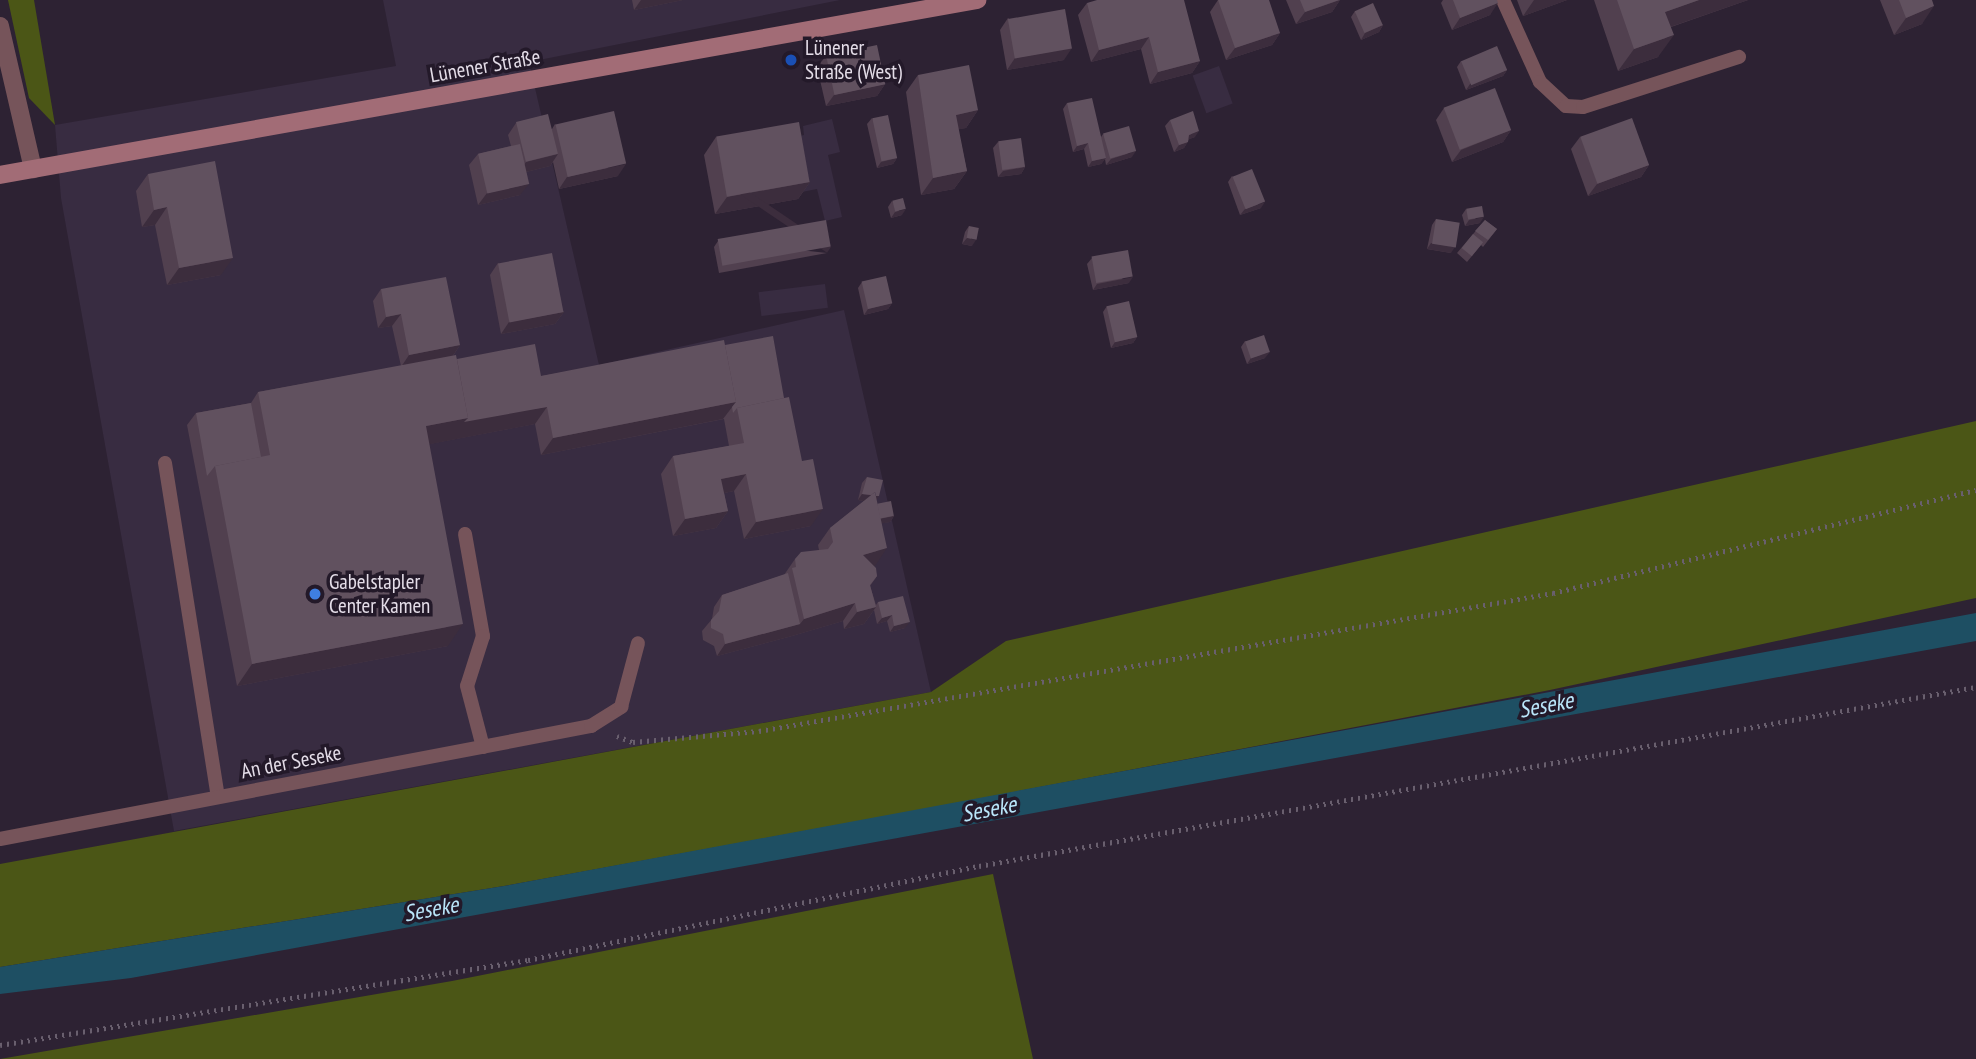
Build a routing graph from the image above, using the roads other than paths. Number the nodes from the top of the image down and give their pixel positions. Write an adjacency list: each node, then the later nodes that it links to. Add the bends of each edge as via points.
1 (977, 0): 5 (main road, Lünener Straße)
2 (1503, 0): 4 (lane, via 1540,82 1566,106 1584,107)
3 (0, 26): 5 (street)
4 (1739, 57)
5 (33, 169): 6 (main road, Lünener Straße)
6 (0, 175)
7 (165, 463): 11 (lane)
8 (465, 534): 10 (lane, via 483,636 467,686)
9 (638, 643): 10 (lane, An der Seseke, via 621,708 591,726)
10 (482, 747): 11 (lane, An der Seseke)
11 (218, 797): 12 (lane, An der Seseke)
12 (0, 839)

